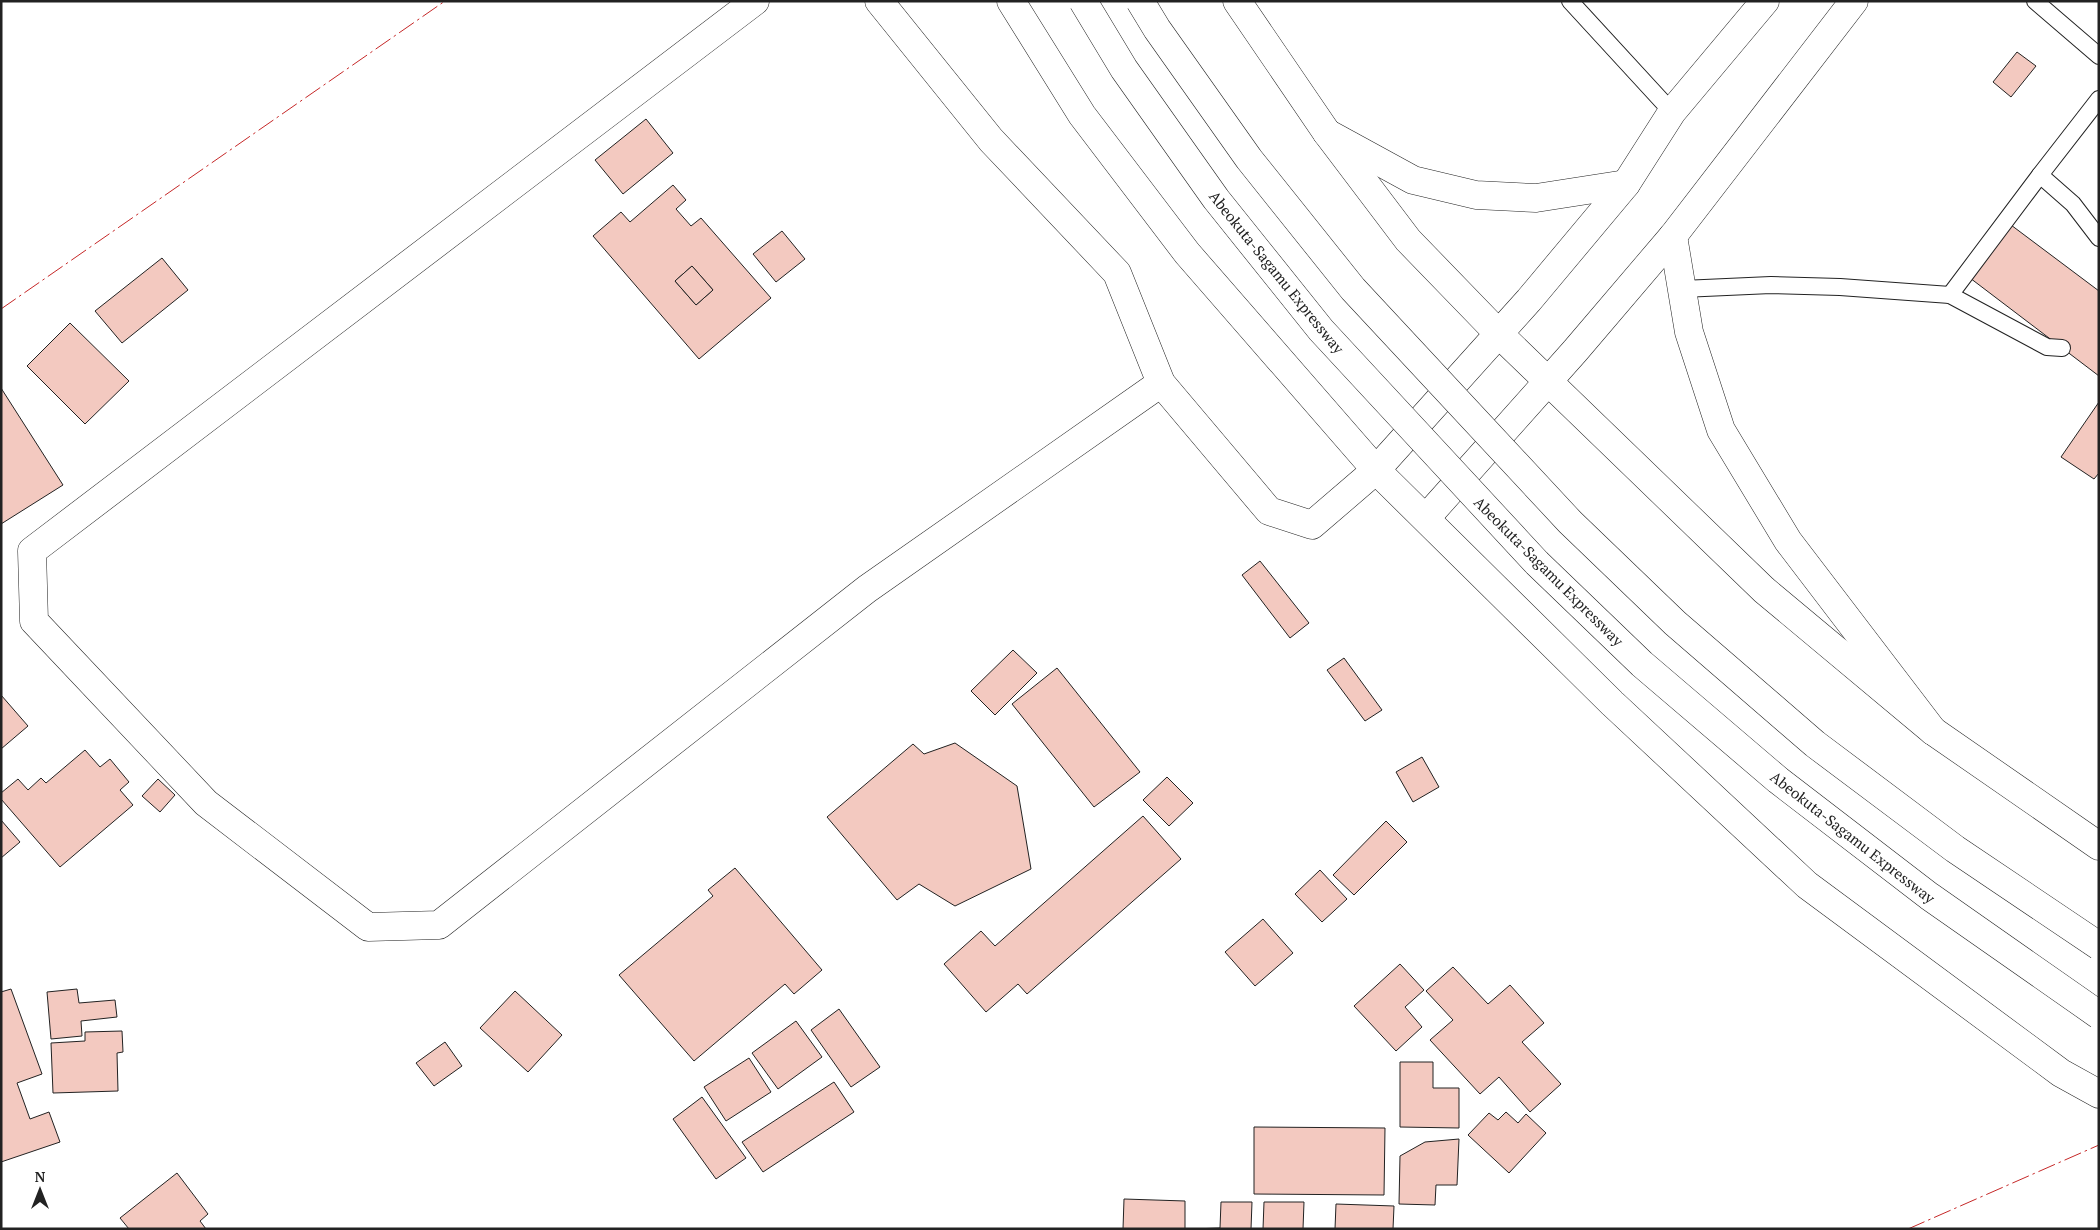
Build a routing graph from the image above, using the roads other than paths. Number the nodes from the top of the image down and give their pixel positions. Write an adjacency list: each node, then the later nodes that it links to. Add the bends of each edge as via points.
1 (754, 1): 24 (main road, via 32,551 34,621 206,803 368,927 439,925 867,590)
2 (879, 1): 24 (main road, via 991,140 1117,273)
3 (1012, 1): 25 (main road, via 1082,115 1187,253)
4 (1083, 1): 30 (main road, Abeokuta-Sagamu Expressway, bridge, via 1124,69 1216,199 1309,314 1537,563 1642,664 1778,780 1929,896)
5 (1140, 1): 29 (main road, bridge, via 1249,159 1353,289 1570,522 1675,623 1815,744 1955,849)
6 (1237, 1): 14 (main road)
7 (1571, 1): 13 (lane)
8 (1854, 1): 17 (main road)
9 (2035, 1): 11 (lane)
10 (1760, 3): 13 (main road)
11 (2099, 56)
12 (2099, 99): 15 (lane)
13 (1672, 112): 16 (main road)
14 (1327, 133): 16 (main road, via 1413,180 1476,195 1536,198); 21 (main road, via 1408,240)
15 (2040, 175): 18 (lane, via 2073,204); 20 (lane)
16 (1626, 184): 21 (main road)
17 (1673, 236): 19 (main road); 23 (main road)
18 (2099, 238)
19 (1682, 289): 20 (lane, via 1840,286); 27 (main road, via 1689,332 1721,430 1788,541)
20 (1950, 295): 22 (lane, via 2047,347)
21 (1499, 334): 23 (main road); 25 (main road)
22 (2062, 348)
23 (1549, 381): 26 (main road); 27 (main road, via 1764,590)
24 (1162, 383): 25 (main road, via 1269,511 1312,525)
25 (1376, 470): 26 (main road)
26 (1426, 518): 31 (main road, via 1612,703 1807,885 2061,1073)
27 (1933, 731): 28 (main road)
28 (2099, 846)
29 (2099, 946)
30 (2099, 1015)
31 (2099, 1094)

